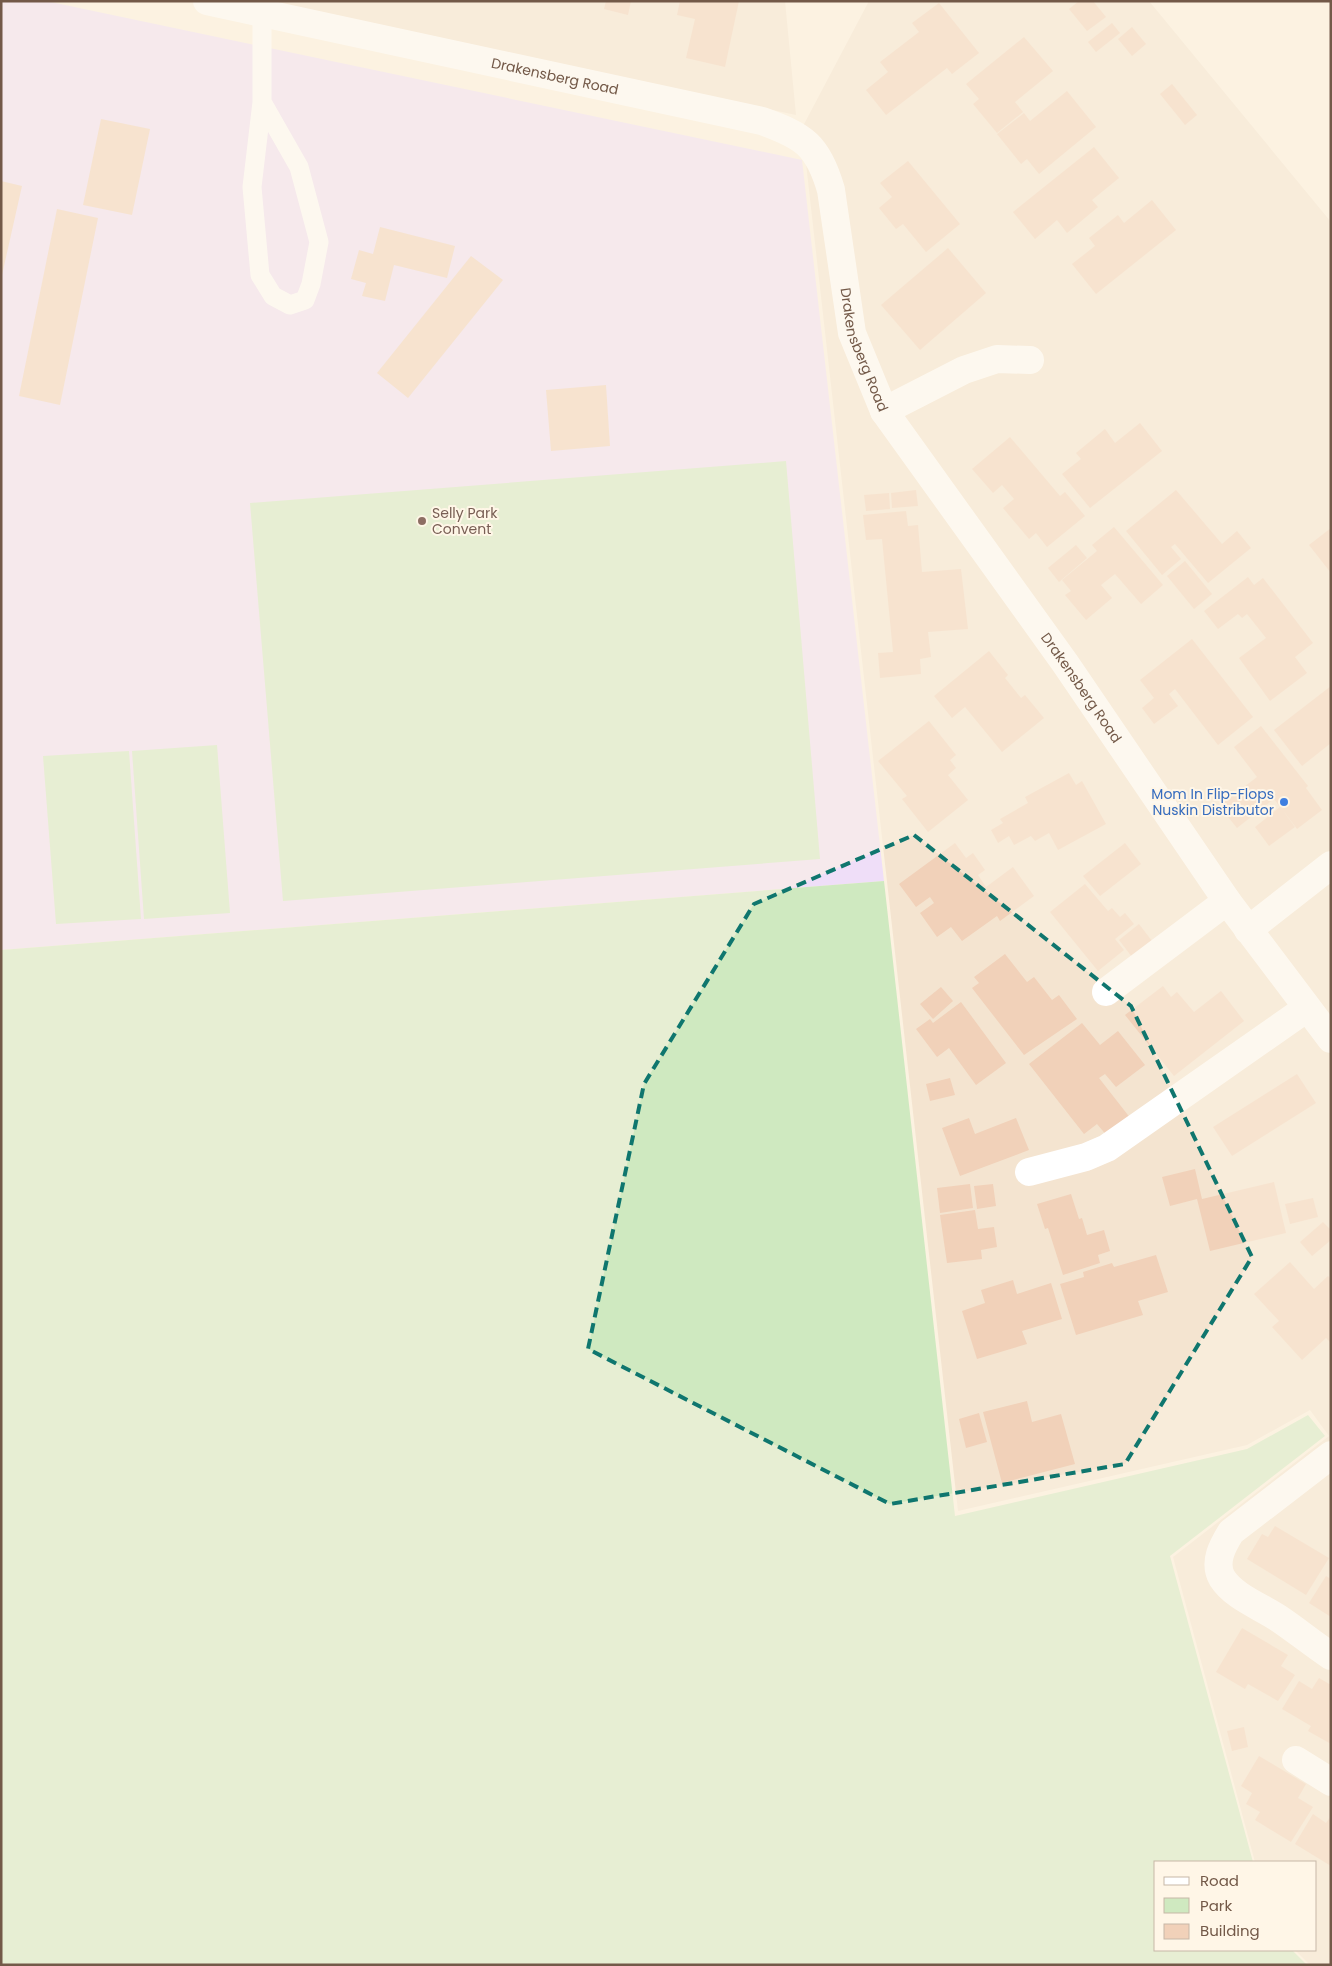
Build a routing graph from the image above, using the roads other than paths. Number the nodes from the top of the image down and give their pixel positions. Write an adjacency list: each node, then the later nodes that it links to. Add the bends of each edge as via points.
1 (207, 1): 2 (street, Drakensberg Road)
2 (262, 13): 3 (lane); 5 (street, Drakensberg Road, via 762,121 794,132 811,146 825,167 852,334)
3 (262, 102): 3 (lane, via 252,187 260,275 273,296 290,305 306,300 319,242 300,167)
4 (1030, 360): 5 (street, via 997,359 964,370)
5 (884, 411): 7 (street, Drakensberg Road, via 1065,662)
6 (1331, 865): 8 (street)
7 (1226, 900): 8 (street, Drakensberg Road); 9 (street)
8 (1248, 930): 10 (street, Drakensberg Road)
9 (1106, 992)
10 (1307, 1008): 11 (street, Drakensberg Road); 12 (street, via 1107,1148)
11 (1331, 1039)
12 (1030, 1172)
13 (1331, 1455): 14 (street, via 1231,1532 1221,1547 1218,1563 1222,1578 1238,1594)
14 (1331, 1656)
15 (1296, 1760): 16 (street)
16 (1331, 1782)

